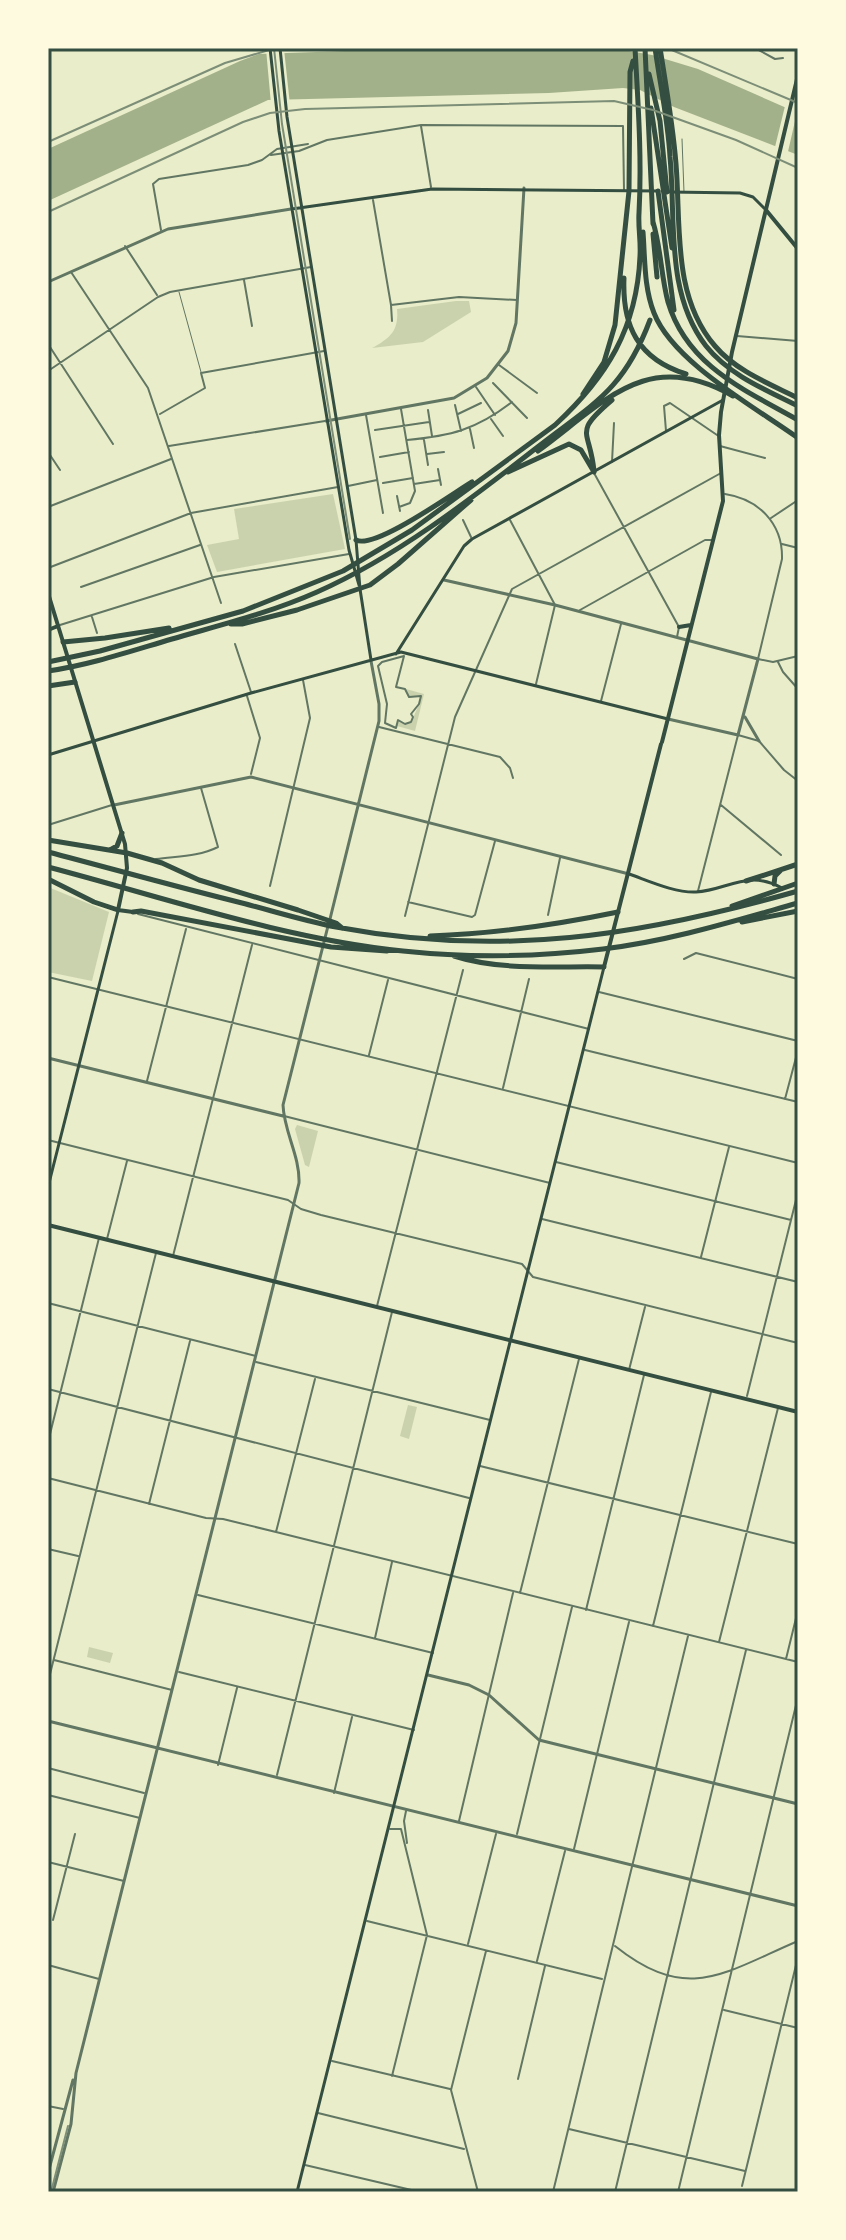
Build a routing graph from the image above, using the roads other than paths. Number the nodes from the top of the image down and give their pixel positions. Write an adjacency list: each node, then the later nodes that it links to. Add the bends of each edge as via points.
1 (270, 48): 24 (main road)
2 (280, 48): 23 (main road)
3 (645, 48): 8 (highway)
4 (657, 48): 31 (highway)
5 (755, 48): 7 (street)
6 (635, 51): 17 (highway); 22 (highway)
7 (783, 58)
8 (646, 68): 10 (highway); 19 (highway, via 660,121)
9 (798, 75): 25 (main road)
10 (647, 91): 26 (highway); 31 (highway, via 665,213)
11 (421, 125): 13 (street); 16 (street); 17 (street, via 623,126)
12 (682, 139): 20 (lane)
13 (311, 145): 14 (street); 14 (street, via 277,149)
14 (271, 155): 27 (street, via 248,165 159,179 153,184)
15 (524, 188): 16 (main road); 17 (main road); 40 (street)
16 (432, 189): 21 (main road)
17 (626, 191): 18 (main road); 28 (highway)
18 (658, 191): 19 (main road); 46 (highway)
19 (667, 192): 20 (main road)
20 (684, 192): 25 (main road, via 740,193)
21 (373, 197): 23 (main road); 41 (street)
22 (641, 204): 68 (highway, via 633,307 605,370); 70 (highway, via 650,299 662,330 678,351)
23 (302, 208): 24 (main road); 32 (main road)
24 (292, 209): 27 (street); 33 (main road)
25 (766, 210): 30 (main road); 47 (main road)
26 (652, 219): 35 (highway); 46 (highway, via 668,300)
27 (161, 231): 29 (street)
28 (625, 233): 56 (highway, via 623,295 634,335 658,363); 68 (highway, via 611,343)
29 (125, 246): 34 (street); 39 (street)
30 (798, 249)
31 (678, 258): 62 (highway, via 695,313 715,346 737,365); 66 (highway, via 686,309 706,346 737,374)
32 (312, 267): 33 (street); 50 (main road)
33 (301, 269): 36 (street); 51 (main road)
34 (70, 271): 37 (street); 45 (street)
35 (657, 277)
36 (243, 279): 38 (street); 44 (street)
37 (48, 282)
38 (179, 290): 39 (street); 55 (lane)
39 (158, 297): 45 (street)
40 (517, 300): 41 (street, via 459,297); 53 (street, via 508,351)
41 (391, 305): 43 (street)
42 (650, 320): 106 (highway, via 636,355 599,402)
43 (392, 321)
44 (252, 326)
45 (109, 330): 52 (street); 73 (street, via 148,388)
46 (680, 330): 79 (highway, via 717,373)
47 (735, 336): 48 (street); 61 (main road)
48 (798, 341)
49 (48, 344): 52 (street)
50 (325, 351): 51 (street); 75 (main road)
51 (315, 353): 55 (street); 80 (main road)
52 (60, 363): 54 (street); 94 (street)
53 (498, 364): 58 (street); 60 (street)
54 (48, 371)
55 (201, 373): 73 (street, via 205,388)
56 (697, 378): 59 (highway, via 658,377); 70 (highway)
57 (493, 383): 63 (street)
58 (476, 387): 67 (street, via 454,398); 74 (street)
59 (628, 387): 106 (highway); 110 (highway, via 587,427)
60 (537, 393)
61 (724, 398): 78 (main road); 88 (main road)
62 (798, 398)
63 (512, 402): 74 (street); 77 (street)
64 (481, 403): 72 (street)
65 (455, 405): 72 (street)
66 (798, 406)
67 (401, 407): 71 (street); 83 (street)
68 (573, 408): 113 (highway)
69 (428, 410): 81 (street)
70 (759, 410): 91 (highway)
71 (366, 414): 75 (street); 115 (street)
72 (457, 414): 86 (street)
73 (158, 415): 95 (street)
74 (495, 415): 76 (street)
75 (335, 418): 80 (street); 120 (main road)
76 (490, 418): 84 (street); 89 (street)
77 (527, 418)
78 (691, 418): 87 (main road); 87 (street, via 666,404); 88 (street)
79 (798, 420)
80 (326, 421): 95 (street); 121 (main road)
81 (429, 422): 83 (street); 90 (street)
82 (614, 423): 105 (street)
83 (404, 426): 85 (street); 93 (street)
84 (470, 429): 86 (street); 97 (street)
85 (375, 430)
86 (461, 432): 90 (street)
87 (666, 432): 105 (main road)
88 (719, 435): 96 (main road)
89 (503, 436)
90 (432, 438): 92 (street)
91 (798, 438)
92 (424, 439): 93 (street); 101 (street)
93 (407, 440): 99 (street)
94 (113, 444)
95 (168, 446): 104 (street)
96 (719, 446): 103 (street); 111 (main road)
97 (474, 448)
98 (48, 452): 109 (street)
99 (409, 452): 102 (street); 114 (street)
100 (444, 452): 101 (street)
101 (426, 454): 107 (street)
102 (380, 457)
103 (765, 458)
104 (173, 459): 126 (street); 127 (street)
105 (612, 462): 110 (main road)
106 (519, 463): 112 (highway)
107 (428, 465)
108 (438, 469): 116 (street)
109 (60, 470)
110 (594, 472): 112 (highway, via 581,450 569,444); 129 (main road); 132 (street)
111 (722, 472): 123 (main road); 132 (street)
112 (503, 473): 122 (highway)
113 (484, 477): 134 (highway, via 409,521 368,541); 143 (highway)
114 (413, 478): 117 (street); 118 (street)
115 (377, 480): 120 (street); 128 (street)
116 (440, 480): 118 (street); 119 (street)
117 (383, 483)
118 (414, 484): 124 (street, via 410,503 400,509)
119 (441, 485)
120 (346, 486): 134 (main road)
121 (338, 487): 127 (street); 139 (main road)
122 (477, 493): 143 (highway, via 369,565); 147 (highway, via 398,564)
123 (724, 494): 130 (street, via 747,499); 135 (main road)
124 (397, 496)
125 (798, 500): 130 (street)
126 (48, 507)
127 (191, 513): 137 (street); 140 (street)
128 (383, 513)
129 (510, 519): 133 (main road); 141 (street)
130 (770, 519): 136 (street)
131 (463, 520): 133 (street)
132 (624, 527): 141 (street); 142 (street)
133 (472, 539): 145 (main road)
134 (356, 540): 147 (main road)
135 (713, 540): 142 (street); 156 (main road)
136 (781, 544): 138 (street); 169 (street)
137 (202, 545): 144 (street); 146 (street)
138 (798, 548)
139 (350, 554): 144 (street); 147 (main road)
140 (48, 568)
141 (539, 573): 149 (street); 151 (street)
142 (648, 573): 152 (street); 159 (street)
143 (343, 574): 155 (highway, via 317,592); 158 (highway)
144 (214, 577): 150 (street); 153 (street)
145 (444, 580): 149 (street); 166 (main road)
146 (81, 587)
147 (360, 589): 155 (highway, via 297,610); 170 (main road)
148 (48, 593): 157 (main road)
149 (508, 595): 151 (street); 173 (street)
150 (221, 603)
151 (555, 605): 152 (street); 178 (street)
152 (577, 612): 154 (street)
153 (91, 616): 157 (street); 161 (street)
154 (622, 623): 162 (street); 181 (street)
155 (224, 624): 174 (highway)
156 (691, 625): 159 (main road); 163 (main road)
157 (58, 626): 160 (main road); 164 (main road)
158 (182, 627): 164 (highway); 172 (highway)
159 (679, 627): 162 (street)
160 (48, 630)
161 (97, 633)
162 (677, 637): 163 (street)
163 (688, 640): 169 (street); 183 (main road)
164 (64, 644): 176 (main road)
165 (235, 644): 180 (street)
166 (396, 654): 170 (main road); 173 (main road)
167 (404, 656): 167 (street, via 378,666 387,704 385,723 396,728 398,720 411,722 421,696 409,697 396,687)
168 (798, 656): 171 (street)
169 (758, 659): 171 (street); 182 (street)
170 (371, 660): 175 (main road); 184 (street)
171 (778, 661): 179 (street)
172 (48, 662)
173 (474, 670): 178 (main road); 188 (street)
174 (48, 671)
175 (303, 679): 180 (main road); 194 (street, via 310,718)
176 (74, 680): 177 (highway); 187 (main road)
177 (48, 686)
178 (536, 686): 181 (main road)
179 (798, 689)
180 (249, 694): 187 (main road); 190 (street, via 260,738)
181 (601, 701): 183 (main road)
182 (743, 715): 185 (street); 186 (street)
183 (668, 719): 185 (street); 212 (main road)
184 (379, 727): 188 (street); 197 (street)
185 (738, 735): 186 (street); 195 (street)
186 (759, 741): 192 (street)
187 (94, 742): 189 (main road); 196 (main road)
188 (449, 745): 191 (street, via 500,757); 198 (street)
189 (48, 755)
190 (251, 777): 193 (street); 194 (street)
191 (513, 778)
192 (798, 781)
193 (201, 787): 196 (street); 208 (street, via 218,847 181,859)
194 (292, 788): 197 (street); 217 (street)
195 (720, 804): 206 (street); 219 (street)
196 (114, 805): 199 (street); 200 (main road)
197 (359, 806): 198 (street); 237 (street)
198 (428, 823): 202 (street); 221 (street)
199 (48, 825)
200 (122, 833): 203 (highway); 205 (main road)
201 (48, 840): 203 (highway)
202 (495, 840): 207 (street); 221 (street, via 475,915)
203 (109, 851): 205 (highway)
204 (48, 852): 229 (highway)
205 (127, 853): 208 (highway); 222 (main road)
206 (781, 855)
207 (560, 857): 212 (street); 226 (street)
208 (151, 860): 229 (highway)
209 (798, 864): 211 (highway)
210 (48, 867): 233 (highway)
211 (784, 868): 214 (highway); 216 (highway)
212 (629, 874): 219 (main road); 225 (main road)
213 (48, 879): 222 (highway)
214 (746, 881): 216 (main road); 219 (main road)
215 (798, 883): 227 (highway)
216 (775, 884): 220 (main road)
217 (270, 886)
218 (798, 891): 227 (highway)
219 (698, 892)
220 (798, 901): 231 (highway)
221 (408, 902): 228 (street)
222 (118, 910): 224 (main road); 244 (main road)
223 (798, 911): 231 (highway)
224 (133, 912): 230 (street); 233 (highway)
225 (618, 912): 232 (highway, via 487,934); 238 (main road)
226 (548, 915)
227 (709, 915): 232 (highway, via 566,940)
228 (405, 916)
229 (322, 922): 232 (highway)
230 (187, 927): 234 (street); 247 (street)
231 (714, 927): 235 (highway, via 602,949)
232 (401, 937)
233 (316, 940): 235 (highway)
234 (252, 944): 237 (street); 249 (street)
235 (449, 955): 238 (highway, via 521,965)
236 (684, 959): 243 (street, via 696,953)
237 (319, 961): 241 (street); 251 (street)
238 (604, 967): 245 (main road)
239 (463, 970): 246 (street)
240 (48, 977): 244 (street)
241 (389, 979): 246 (street); 255 (street)
242 (529, 979): 248 (street)
243 (798, 979)
244 (99, 988): 247 (street); 257 (main road)
245 (598, 991): 250 (main road); 252 (street)
246 (456, 995): 248 (street); 258 (street)
247 (167, 1005): 249 (street); 259 (street)
248 (521, 1012): 250 (street); 260 (street)
249 (233, 1021): 251 (street); 261 (street)
250 (589, 1029): 253 (main road)
251 (300, 1038): 255 (street); 265 (street)
252 (798, 1041)
253 (584, 1049): 262 (street); 264 (main road)
254 (798, 1050): 262 (street)
255 (369, 1056): 258 (street)
256 (48, 1058): 257 (street)
257 (79, 1066): 259 (street); 267 (main road)
258 (437, 1073): 260 (street); 269 (street)
259 (146, 1082): 261 (street)
260 (502, 1090): 264 (street)
261 (212, 1099): 265 (street); 273 (street)
262 (785, 1099): 263 (street)
263 (798, 1102)
264 (569, 1106): 268 (street); 271 (main road)
265 (283, 1116): 269 (street); 278 (street, via 299,1170)
266 (48, 1140): 267 (street)
267 (60, 1143): 270 (street); 275 (main road)
268 (729, 1146): 272 (street); 277 (street)
269 (417, 1150): 274 (street); 282 (street)
270 (127, 1160): 273 (street); 284 (street)
271 (555, 1161): 274 (main road); 277 (street)
272 (798, 1163)
273 (193, 1175): 278 (street); 286 (street)
274 (550, 1183): 279 (main road)
275 (48, 1187)
276 (798, 1192): 280 (street)
277 (716, 1201): 280 (street); 287 (street)
278 (294, 1204): 282 (street); 290 (street)
279 (541, 1219): 287 (street); 288 (main road)
280 (791, 1220): 289 (street)
281 (48, 1225): 283 (main road)
282 (396, 1234): 288 (street, via 522,1264); 294 (street)
283 (99, 1237): 284 (main road); 296 (street)
284 (107, 1239): 285 (main road)
285 (156, 1252): 286 (main road); 297 (street)
286 (173, 1256): 290 (main road)
287 (701, 1258): 289 (street)
288 (528, 1270): 293 (street, via 533,1277); 300 (main road)
289 (777, 1276): 291 (street); 298 (street)
290 (275, 1281): 294 (main road); 302 (street)
291 (798, 1282)
292 (48, 1303): 296 (street)
293 (646, 1306): 298 (street); 305 (street)
294 (377, 1307): 295 (main road)
295 (392, 1311): 300 (main road); 309 (street)
296 (82, 1312): 297 (street); 311 (street)
297 (138, 1326): 299 (street); 314 (street)
298 (763, 1335): 301 (street); 312 (street)
299 (191, 1339): 302 (street); 317 (street)
300 (510, 1340): 303 (main road); 316 (main road)
301 (798, 1343)
302 (257, 1356): 304 (street)
303 (579, 1358): 305 (main road); 324 (street)
304 (255, 1362): 307 (street); 318 (street)
305 (629, 1370): 306 (main road)
306 (645, 1374): 310 (main road); 326 (street)
307 (315, 1378): 309 (street); 320 (street)
308 (48, 1389): 311 (street)
309 (373, 1391): 316 (street); 322 (street)
310 (712, 1391): 312 (main road); 329 (street)
311 (61, 1393): 314 (street); 319 (street)
312 (747, 1399): 313 (main road)
313 (779, 1407): 315 (main road); 332 (street)
314 (118, 1409): 317 (street); 325 (street)
315 (798, 1412)
316 (490, 1420): 321 (main road)
317 (170, 1422): 318 (street); 328 (street)
318 (236, 1439): 320 (street); 330 (street)
319 (48, 1442)
320 (295, 1454): 322 (street); 331 (street)
321 (479, 1466): 324 (street); 327 (main road)
322 (353, 1469): 327 (street); 334 (street)
323 (48, 1478): 325 (street)
324 (548, 1483): 326 (street); 340 (street)
325 (96, 1491): 328 (street); 336 (street)
326 (615, 1498): 329 (street); 343 (street)
327 (471, 1499): 338 (main road)
328 (149, 1504): 330 (street)
329 (679, 1514): 332 (street); 347 (street)
330 (216, 1519): 331 (street); 341 (street)
331 (276, 1532): 334 (street)
332 (747, 1532): 333 (street); 350 (street)
333 (798, 1544)
334 (334, 1546): 337 (street); 346 (street)
335 (48, 1549): 336 (street)
336 (79, 1557): 353 (street)
337 (392, 1561): 338 (street); 349 (street)
338 (452, 1576): 339 (street); 352 (main road)
339 (513, 1592): 340 (street); 361 (street)
340 (520, 1594): 342 (street)
341 (198, 1595): 346 (street); 356 (street)
342 (572, 1606): 343 (street); 367 (street)
343 (586, 1610): 345 (street)
344 (798, 1610): 354 (street)
345 (629, 1621): 347 (street); 369 (street)
346 (315, 1623): 349 (street); 363 (street)
347 (653, 1626): 348 (street)
348 (688, 1635): 350 (street); 372 (street)
349 (375, 1639): 352 (street)
350 (719, 1643): 351 (street)
351 (747, 1649): 354 (street); 374 (street)
352 (433, 1653): 357 (main road)
353 (54, 1659): 358 (street); 360 (street)
354 (786, 1659): 355 (street)
355 (798, 1662)
356 (178, 1672): 359 (street); 360 (street)
357 (428, 1675): 361 (street); 366 (main road)
358 (48, 1682)
359 (237, 1687): 363 (street); 370 (street)
360 (173, 1690): 368 (street)
361 (489, 1695): 367 (street); 383 (street)
362 (798, 1697): 378 (street)
363 (296, 1701): 364 (street); 373 (street)
364 (353, 1716): 366 (street); 375 (street)
365 (48, 1721): 368 (street)
366 (414, 1730): 380 (main road)
367 (539, 1740): 369 (street); 387 (street)
368 (159, 1749): 370 (street); 376 (street)
369 (597, 1754): 372 (street); 390 (street)
370 (218, 1765): 373 (street)
371 (48, 1768): 376 (street)
372 (656, 1769): 374 (street); 392 (street)
373 (276, 1778): 375 (street)
374 (714, 1783): 378 (street); 394 (street)
375 (334, 1793): 380 (street)
376 (147, 1794): 382 (street)
377 (48, 1795): 382 (street)
378 (774, 1798): 379 (street); 396 (street)
379 (798, 1804)
380 (395, 1808): 381 (street); 384 (main road)
381 (406, 1811): 383 (street); 388 (street)
382 (141, 1818): 395 (street)
383 (459, 1824): 385 (street)
384 (389, 1830): 388 (street, via 399,1827); 399 (main road)
385 (496, 1833): 387 (street); 403 (street)
386 (75, 1834): 393 (street)
387 (516, 1838): 389 (street)
388 (407, 1844): 400 (street)
389 (565, 1850): 390 (street); 406 (street)
390 (574, 1852): 392 (street)
391 (48, 1862): 393 (street)
392 (632, 1864): 394 (street); 402 (street)
393 (66, 1866): 395 (street); 398 (street)
394 (691, 1879): 396 (street); 410 (street)
395 (125, 1881): 411 (street)
396 (751, 1895): 397 (street); 409 (street)
397 (798, 1906)
398 (53, 1920)
399 (366, 1921): 400 (street); 416 (main road)
400 (427, 1935): 403 (street); 418 (street)
401 (798, 1941): 409 (street)
402 (614, 1945): 410 (street, via 645,1969); 412 (street)
403 (468, 1946): 404 (street)
404 (486, 1951): 406 (street); 420 (street)
405 (798, 1957): 414 (street)
406 (536, 1963): 408 (street)
407 (48, 1965): 411 (street)
408 (545, 1965): 412 (street); 419 (street)
409 (732, 1969): 410 (street, via 701,1978); 413 (street)
410 (668, 1977): 425 (street)
411 (100, 1979): 417 (street)
412 (604, 1980): 424 (street)
413 (723, 2010): 414 (street); 427 (street)
414 (781, 2024): 415 (street); 429 (street)
415 (798, 2028)
416 (331, 2060): 418 (street); 423 (main road)
417 (76, 2073): 422 (street); 432 (street, via 71,2124)
418 (392, 2076): 420 (street)
419 (518, 2079)
420 (451, 2090): 426 (street)
421 (48, 2106): 422 (street)
422 (65, 2110): 430 (street)
423 (317, 2113): 426 (street); 428 (main road)
424 (568, 2129): 425 (street); 436 (street)
425 (627, 2143): 427 (street); 437 (street)
426 (466, 2149): 435 (street)
427 (686, 2156): 429 (street); 438 (street)
428 (304, 2165): 433 (main road); 434 (street)
429 (745, 2171): 431 (street)
430 (48, 2173)
431 (742, 2186)
432 (53, 2192)
433 (297, 2192)
434 (420, 2192)
435 (478, 2192)
436 (553, 2192)
437 (615, 2192)
438 (678, 2192)

